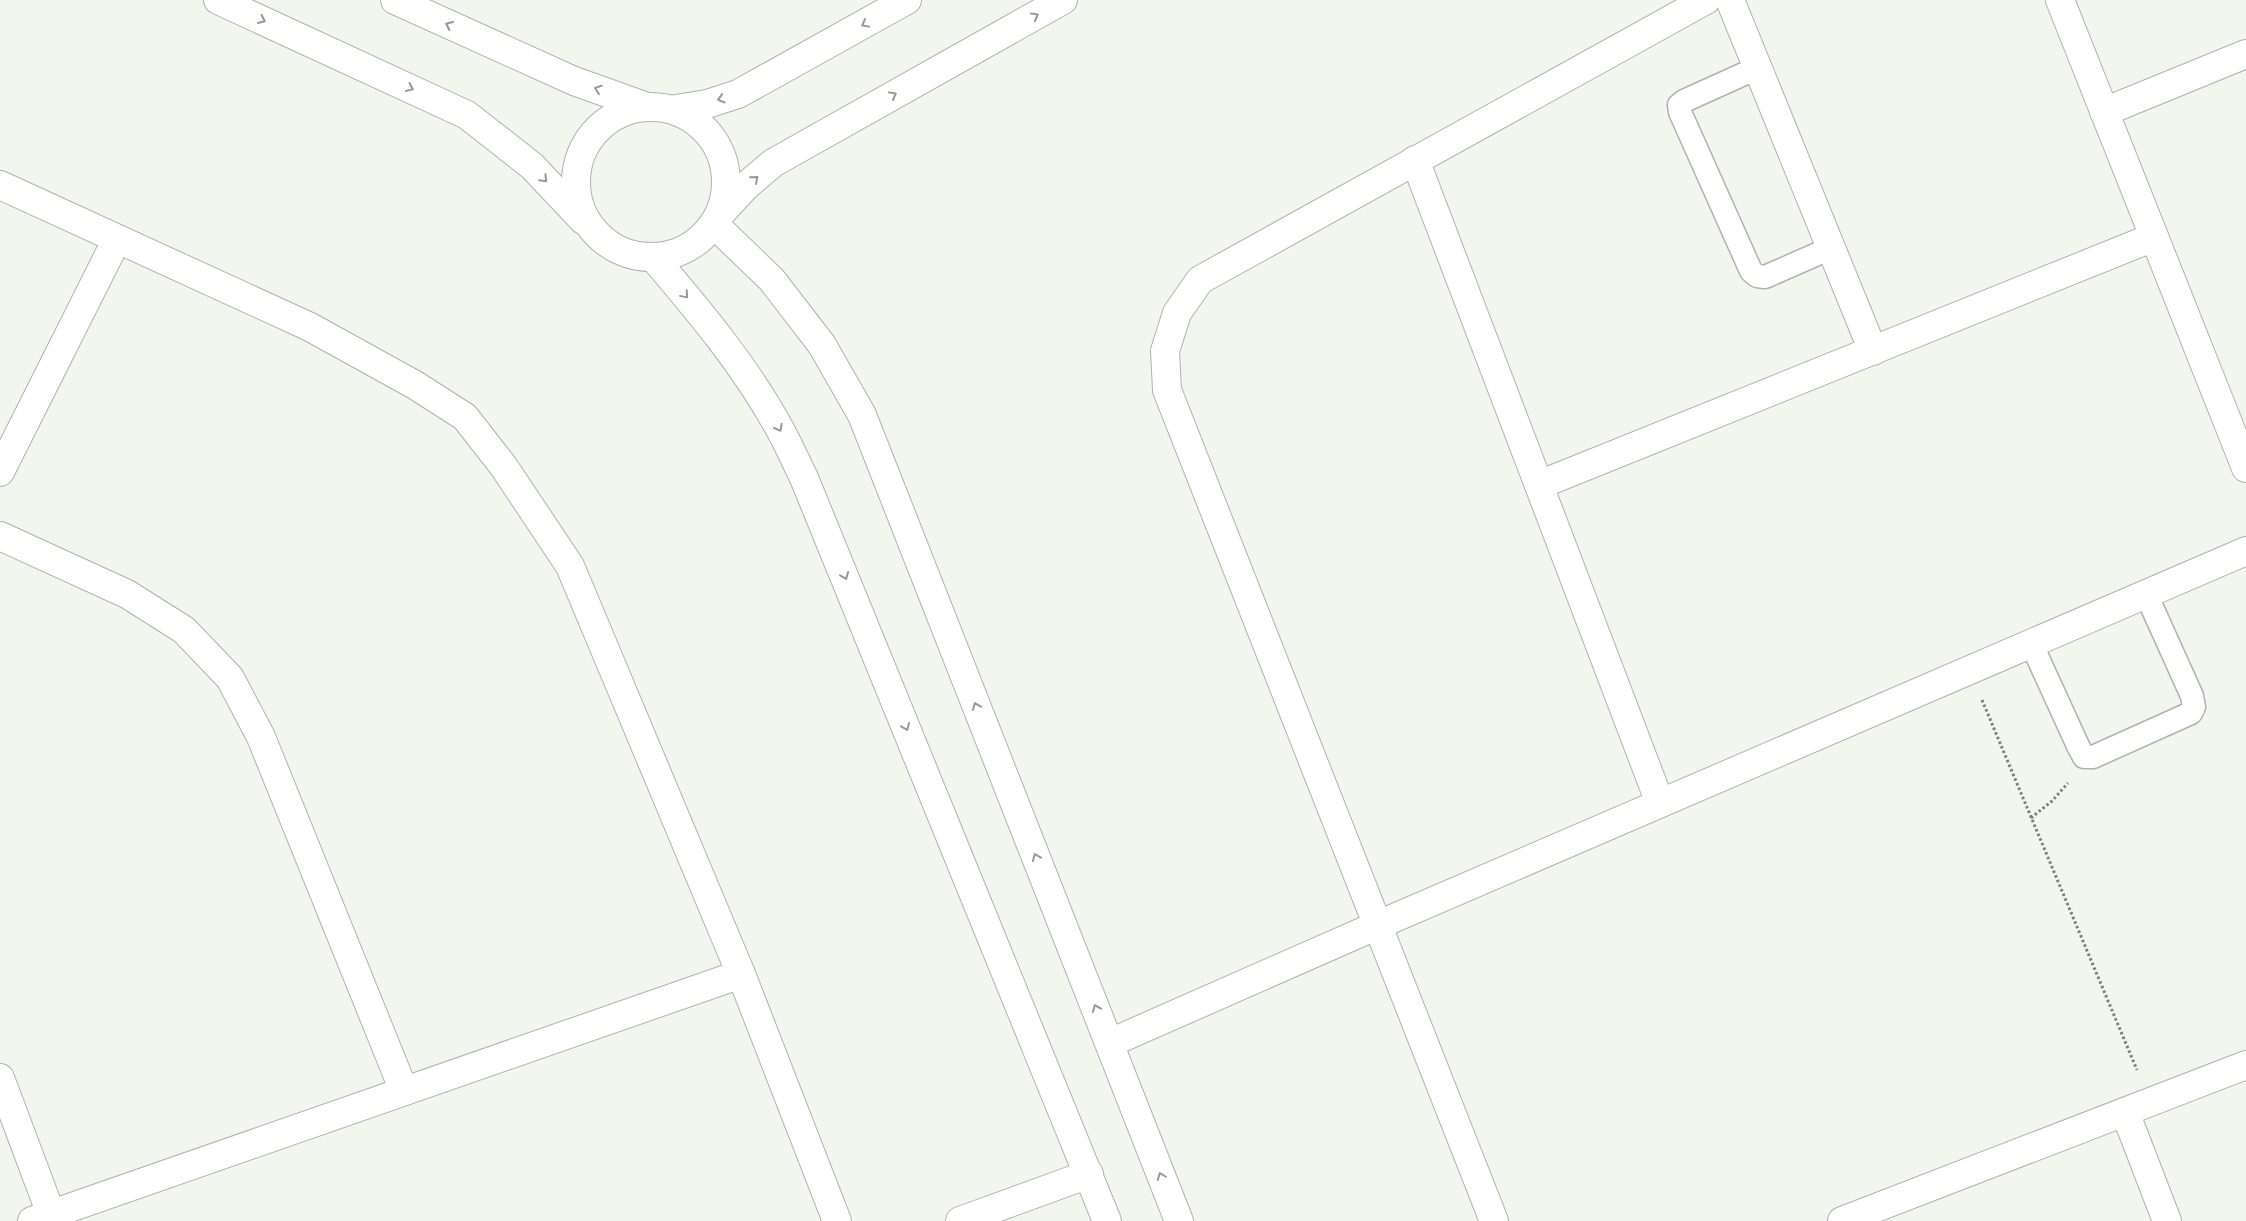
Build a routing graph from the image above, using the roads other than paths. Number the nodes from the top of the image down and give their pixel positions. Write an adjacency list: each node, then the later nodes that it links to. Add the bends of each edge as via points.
1 (218, 0): 16 (street, one-way to 16, via 467,115 532,166)
2 (395, 0): 10 (street, one-way to 2, via 574,81)
3 (907, 0): 11 (street, one-way to 11, via 738,94)
4 (1063, 0): 15 (street, one-way to 4, via 746,186 773,163)
5 (1706, 0): 13 (street)
6 (1730, 0): 9 (street)
7 (2060, 0): 12 (street)
8 (2246, 54): 12 (street)
9 (1757, 68): 19 (street); 19 (lane, via 1684,101 1679,106 1680,112 1751,271 1764,277)
10 (644, 106): 11 (street); 16 (street, via 614,115 590,136 576,166 576,197)
11 (676, 110): 15 (street, via 703,126 721,152 727,183)
12 (2104, 112): 17 (street)
13 (1415, 160): 24 (street); 30 (street, via 1200,280 1177,313 1166,351 1167,390)
14 (0, 185): 18 (street)
15 (718, 219): 20 (street, via 698,242 677,254); 32 (street, one-way to 15, via 862,415 816,338 772,280)
16 (589, 226): 20 (street, via 607,244 629,255)
17 (2154, 237): 21 (street); 22 (street)
18 (117, 239): 23 (street); 31 (street, via 310,328 415,385 465,417 504,467 570,566)
19 (1831, 248): 21 (street)
20 (654, 258): 37 (street, one-way to 37, via 708,322 742,370 776,422 804,478)
21 (1873, 351): 24 (street)
22 (2246, 468)
23 (0, 472)
24 (1539, 485): 29 (street)
25 (0, 536): 35 (street, via 127,594 184,630 230,678 261,737)
26 (2246, 551): 27 (street)
27 (2146, 594): 28 (street); 28 (lane, via 2194,707 2191,713 2093,757 2084,757)
28 (2031, 643): 29 (street)
29 (1660, 803): 30 (street)
30 (1378, 925): 32 (street); 43 (street)
31 (741, 974): 35 (street); 39 (street)
32 (1110, 1043): 42 (street, one-way to 32)
33 (2246, 1065): 36 (street)
34 (0, 1078): 38 (street)
35 (404, 1091): 38 (street)
36 (2125, 1112): 44 (street); 45 (street)
37 (1089, 1174): 40 (street); 41 (street)
38 (41, 1217)
39 (837, 1221)
40 (960, 1221)
41 (1107, 1221)
42 (1179, 1221)
43 (1494, 1221)
44 (1842, 1221)
45 (2166, 1221)

